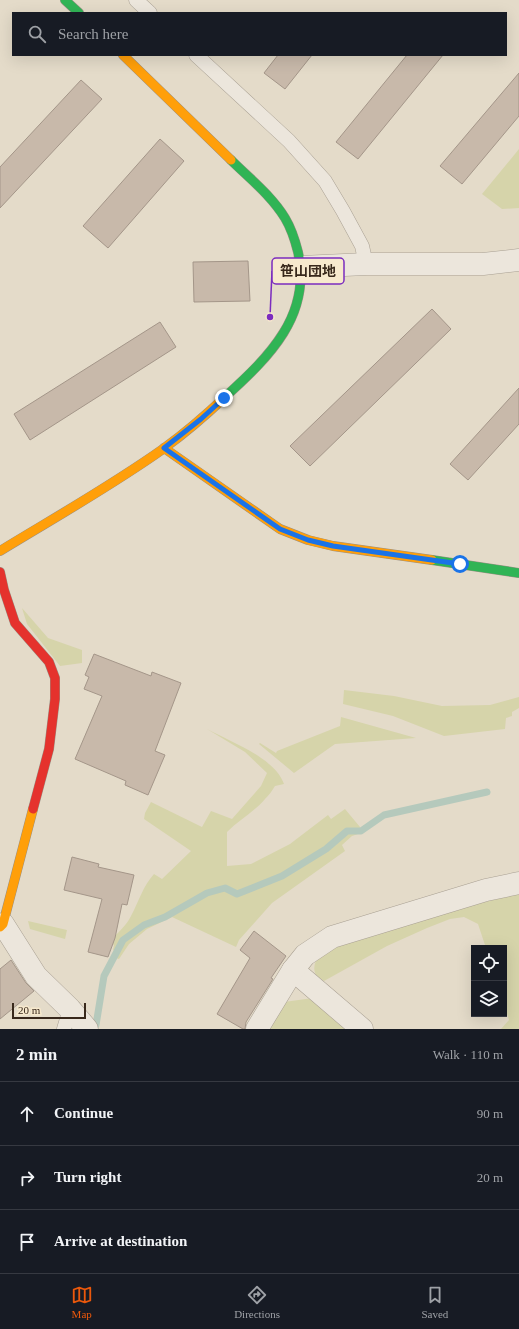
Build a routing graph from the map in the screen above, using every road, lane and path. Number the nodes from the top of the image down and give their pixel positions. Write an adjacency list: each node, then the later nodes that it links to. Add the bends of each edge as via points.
1 (65, 0): 3 (street)
2 (136, 0): 4 (lane)
3 (78, 12)
4 (149, 12)
5 (123, 56): 9 (street, via 273,201 294,236)
6 (197, 56): 8 (lane, via 289,141 325,182 362,246)
7 (519, 260): 8 (street, via 483,264)
8 (366, 264): 9 (street)
9 (301, 267): 10 (street, via 300,291 292,319 272,350 244,380)
10 (164, 448): 11 (street); 13 (street, via 280,529 308,540 333,546)
11 (0, 551)
12 (0, 572): 15 (street, via 15,622 48,662 55,678 49,749)
13 (519, 573)
14 (519, 883): 16 (street, via 486,890 332,937 306,955)
15 (1, 926): 17 (street)
16 (293, 970): 19 (street); 20 (street)
17 (67, 1019): 18 (street)
18 (87, 1029)
19 (258, 1029)
20 (362, 1029)

